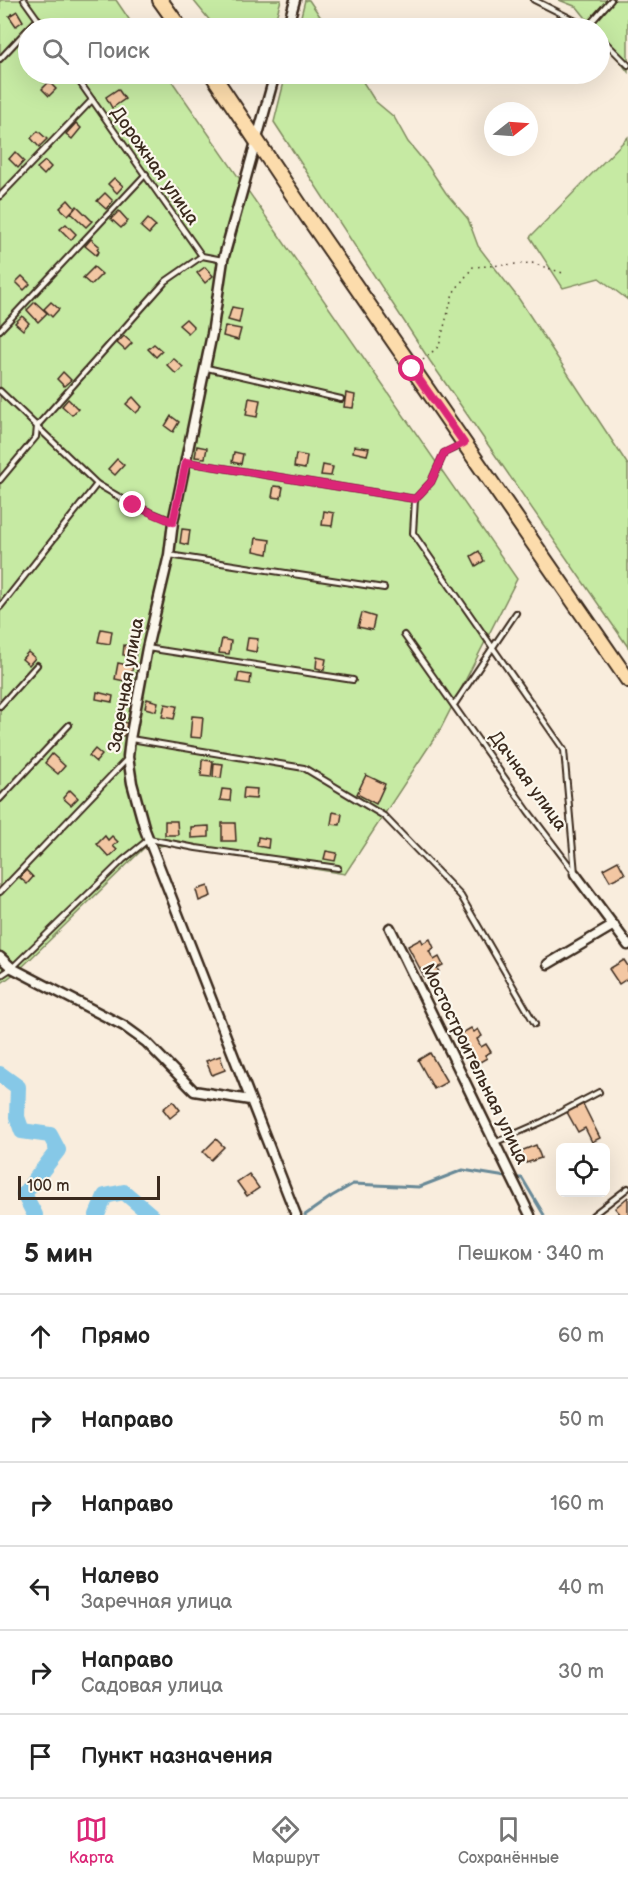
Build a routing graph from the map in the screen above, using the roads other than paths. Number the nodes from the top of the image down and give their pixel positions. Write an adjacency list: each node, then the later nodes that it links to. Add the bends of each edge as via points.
1 (24, 0): 6 (lane)
2 (160, 0): 7 (main road)
3 (294, 0): 8 (street)
4 (536, 0): 9 (lane)
5 (610, 0): 10 (lane)
6 (37, 18)
7 (173, 18)
8 (290, 18)
9 (571, 18)
10 (596, 18)
11 (18, 40): 13 (lane)
12 (610, 48): 14 (lane)
13 (0, 59)
14 (628, 65)
15 (81, 84): 18 (lane, Дорожная улица)
16 (219, 84): 19 (main road)
17 (272, 84): 19 (street, Заречная улица)
18 (92, 100): 20 (lane, Дорожная улица); 21 (lane)
19 (258, 142): 23 (street, Заречная улица); 29 (main road)
20 (146, 174): 22 (lane, Дорожная улица); 24 (lane)
21 (0, 196)
22 (202, 256): 23 (lane); 28 (lane, via 166,281)
23 (223, 260): 25 (street, Заречная улица)
24 (0, 330)
25 (204, 368): 27 (lane); 30 (street, Заречная улица)
26 (0, 391): 28 (lane)
27 (340, 399)
28 (37, 426): 31 (lane, via 36,437); 32 (lane)
29 (464, 443): 33 (lane, via 444,453 431,482); 44 (main road)
30 (186, 462): 33 (lane); 34 (street, Заречная улица)
31 (0, 480)
32 (97, 484): 34 (lane); 37 (lane)
33 (415, 499): 40 (lane, via 413,533)
34 (173, 522): 35 (street, Заречная улица)
35 (169, 555): 36 (lane); 41 (street, Заречная улица)
36 (384, 588)
37 (0, 607)
38 (516, 613): 40 (lane)
39 (404, 635): 45 (lane, Дачная улица)
40 (493, 647): 45 (lane); 53 (lane, via 564,750)
41 (147, 648): 43 (lane); 48 (street, Заречная улица)
42 (38, 665): 46 (lane)
43 (353, 680)
44 (628, 680)
45 (454, 705): 53 (lane, Дачная улица)
46 (0, 706)
47 (69, 725): 50 (lane)
48 (130, 739): 49 (street, Заречная улица); 62 (lane, via 304,768 384,816 462,896)
49 (128, 757): 51 (street, Заречная улица, via 135,800); 54 (lane)
50 (0, 799)
51 (149, 839): 52 (lane); 60 (lane); 64 (street, Заречная улица)
52 (338, 868)
53 (576, 874): 55 (street, Дачная улица)
54 (0, 892)
55 (614, 925): 57 (street, Дачная улица); 59 (street)
56 (390, 928): 65 (street, Мостостроительная улица)
57 (628, 945)
58 (0, 957): 60 (street)
59 (548, 964)
60 (12, 968): 61 (lane); 64 (street, via 124,1026 146,1042 194,1091)
61 (0, 976)
62 (535, 1024)
63 (599, 1092): 65 (lane)
64 (250, 1100): 67 (street, Заречная улица)
65 (495, 1143): 68 (street, Мостостроительная улица)
66 (628, 1188): 69 (lane)
67 (296, 1215)
68 (530, 1215)
69 (593, 1215)

